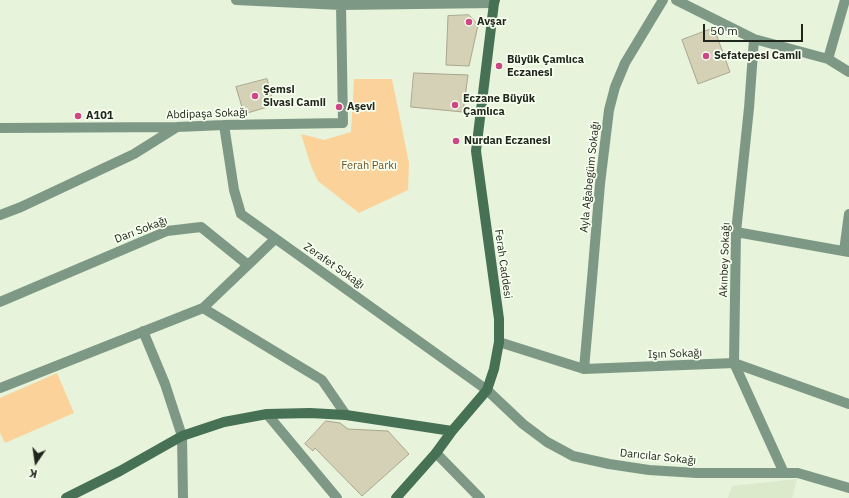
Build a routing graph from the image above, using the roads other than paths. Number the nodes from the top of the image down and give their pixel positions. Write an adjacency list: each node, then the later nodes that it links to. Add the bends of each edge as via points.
1 (236, 0): 6 (street)
2 (662, 0): 24 (street, Ayla Ağabegüm Sokağı, via 625,63 609,110)
3 (676, 0): 7 (street)
4 (845, 0): 8 (street)
5 (495, 1): 6 (street); 22 (street, Ferah Caddesi, via 476,151 499,319)
6 (341, 5): 10 (street, Abdipaşa Sokağı, via 343,123)
7 (754, 39): 8 (street); 15 (street, Akınbey Sokağı, via 750,108)
8 (828, 59): 9 (street)
9 (849, 72)
10 (224, 125): 11 (street, Abdipaşa Sokağı); 16 (street, Zerafet Sokağı, via 234,190 241,214)
11 (177, 127): 12 (street, Abdipaşa Sokağı); 14 (street, via 134,154)
12 (0, 128)
13 (849, 214): 17 (street)
14 (0, 215)
15 (736, 232): 17 (street); 23 (street, Akınbey Sokağı)
16 (275, 239): 18 (street); 26 (street, Zerafet Sokağı)
17 (846, 252)
18 (248, 265): 19 (street, Darı Sokağı, via 201,227 168,231); 20 (street)
19 (0, 302)
20 (203, 308): 21 (street); 29 (street, via 322,380)
21 (143, 330): 25 (street); 31 (street)
22 (499, 342): 24 (street, Işın Sokağı); 26 (street, Ferah Caddesi)
23 (734, 363): 24 (street, Işın Sokağı); 27 (street, Işın Sokağı); 33 (street, Akınbey Sokağı)
24 (584, 370)
25 (0, 388)
26 (487, 390): 30 (street, Ferah Caddesi); 33 (street, Darıcılar Sokağı, via 523,424 547,442 573,456 649,470 697,473)
27 (849, 404)
28 (266, 414): 29 (street, via 310,412); 31 (street, via 224,422); 37 (street)
29 (346, 415): 30 (street)
30 (452, 431): 32 (street, Ferah Caddesi)
31 (182, 436): 35 (street); 36 (street)
32 (436, 453): 38 (street, Ferah Caddesi); 39 (street)
33 (784, 472): 34 (street, Darıcılar Sokağı, via 798,473)
34 (848, 491)
35 (71, 497)
36 (183, 498)
37 (337, 498)
38 (396, 498)
39 (480, 498)

